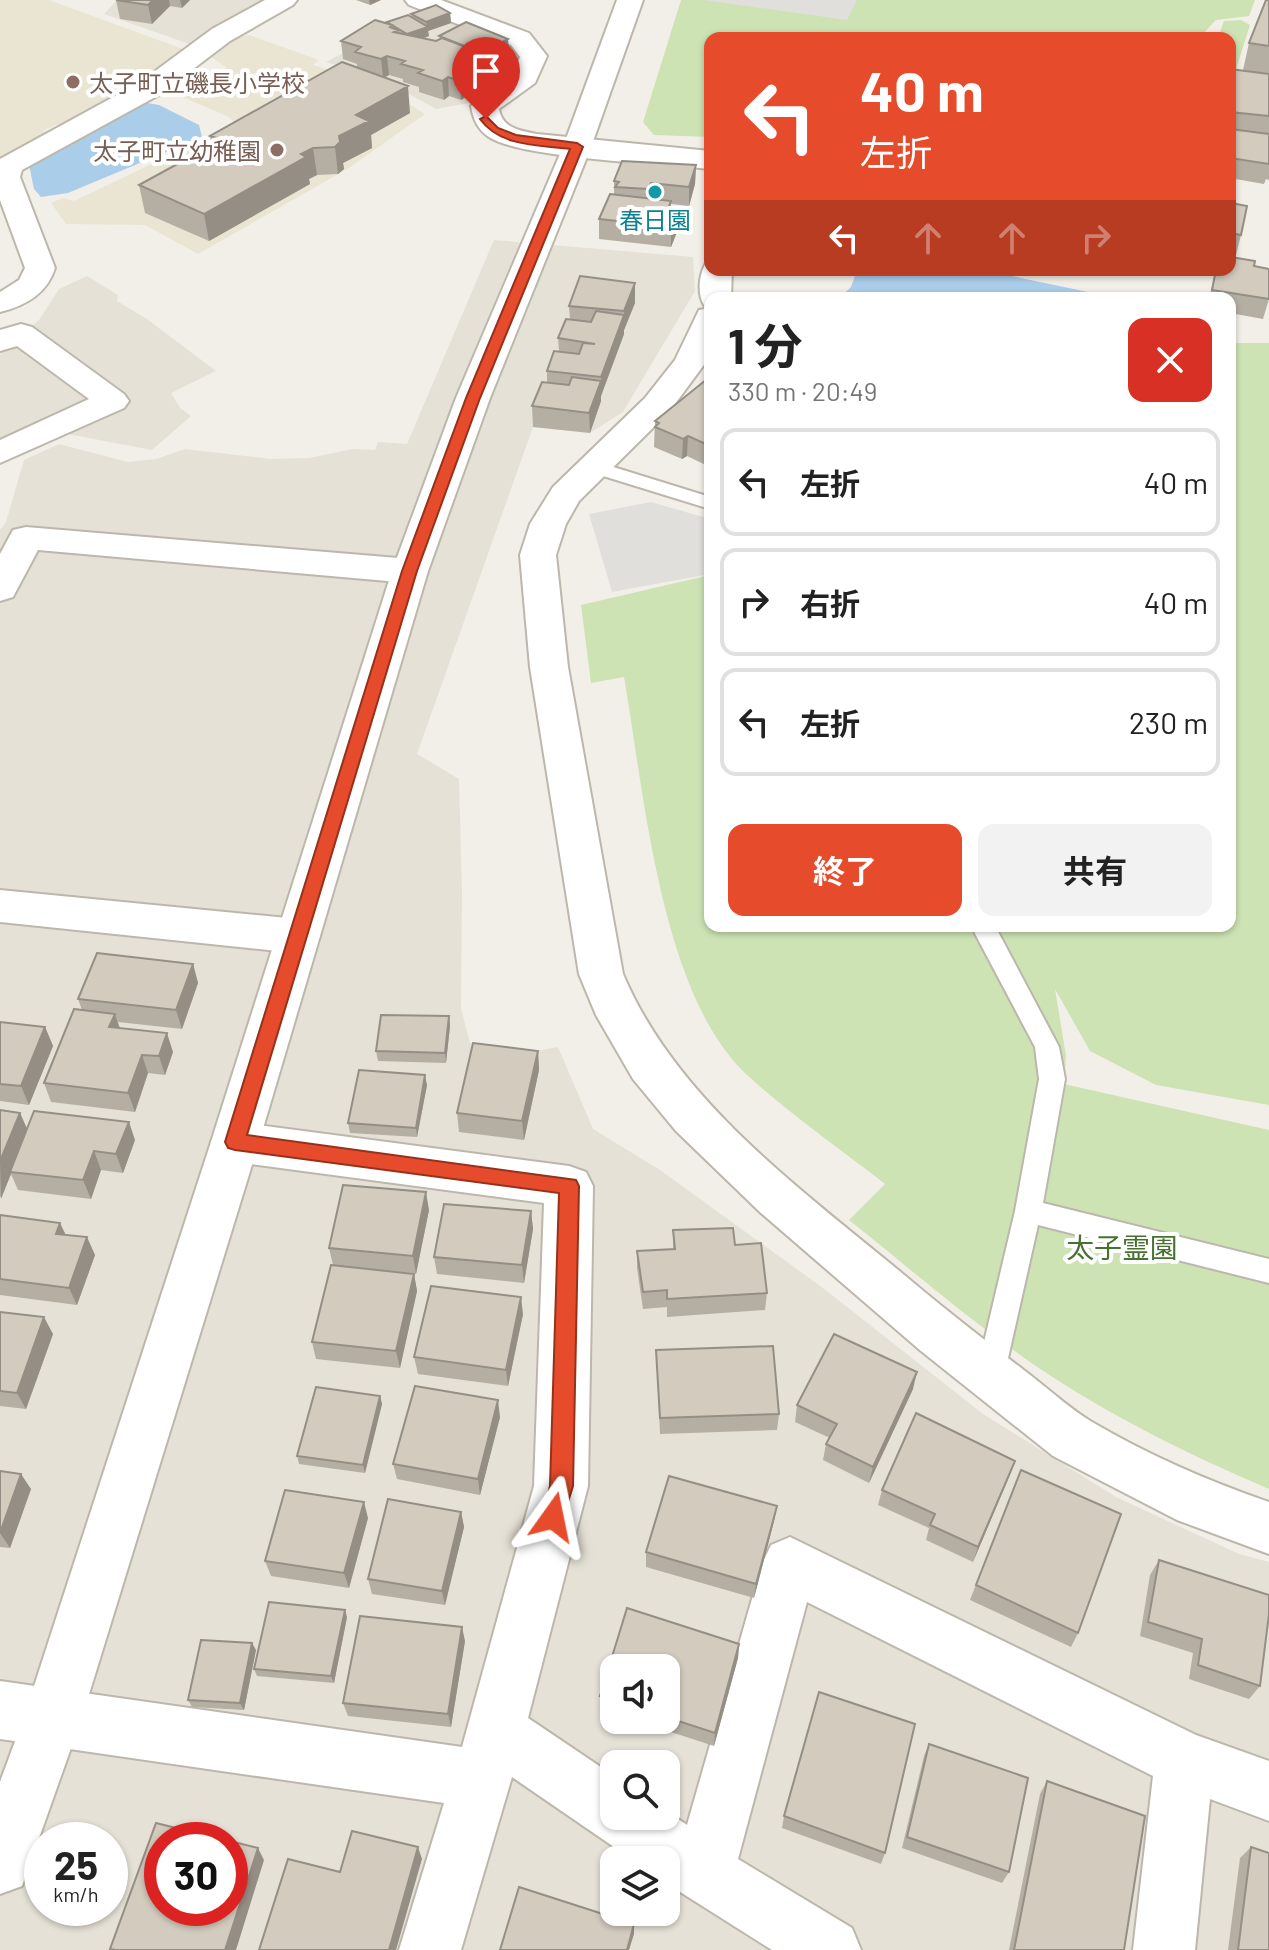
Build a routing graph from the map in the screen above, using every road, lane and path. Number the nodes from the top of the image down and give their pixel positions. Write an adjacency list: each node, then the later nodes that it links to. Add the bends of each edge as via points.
1 (284, 0): 6 (street, via 221,35 149,89 56,132 9,166 6,177 40,268 37,281)
2 (418, 0): 4 (street, via 528,45 534,56 525,77 485,106 494,130 513,138)
3 (630, 0): 4 (street)
4 (577, 147): 5 (street); 12 (street, via 473,398)
5 (704, 159)
6 (0, 303)
7 (704, 330): 10 (street, via 690,362 665,394)
8 (0, 341): 9 (street, via 21,334 112,401)
9 (0, 453)
10 (594, 467): 11 (lane); 20 (street, via 565,495 538,555 549,667 601,974 618,1015 649,1066 693,1117 778,1198)
11 (704, 501)
12 (410, 571): 13 (street, via 26,538); 16 (street)
13 (0, 589)
14 (0, 906): 16 (street)
15 (986, 932): 18 (lane, via 1047,1047 1052,1079)
16 (298, 936): 17 (street)
17 (235, 1142): 22 (street); 23 (street, via 569,1186 561,1486)
18 (1028, 1211): 19 (lane); 20 (lane)
19 (1269, 1271)
20 (990, 1376): 21 (street, via 1072,1439 1196,1502)
21 (1269, 1528)
22 (26, 1714): 23 (street); 28 (street)
23 (488, 1755): 26 (street); 30 (street)
24 (1184, 1760): 25 (street); 29 (street, via 790,1564); 32 (street)
25 (1269, 1791)
26 (600, 1806)
27 (641, 1830): 29 (street)
28 (0, 1864)
29 (704, 1873): 31 (street)
30 (430, 1950)
31 (830, 1950)
32 (1164, 1950)

